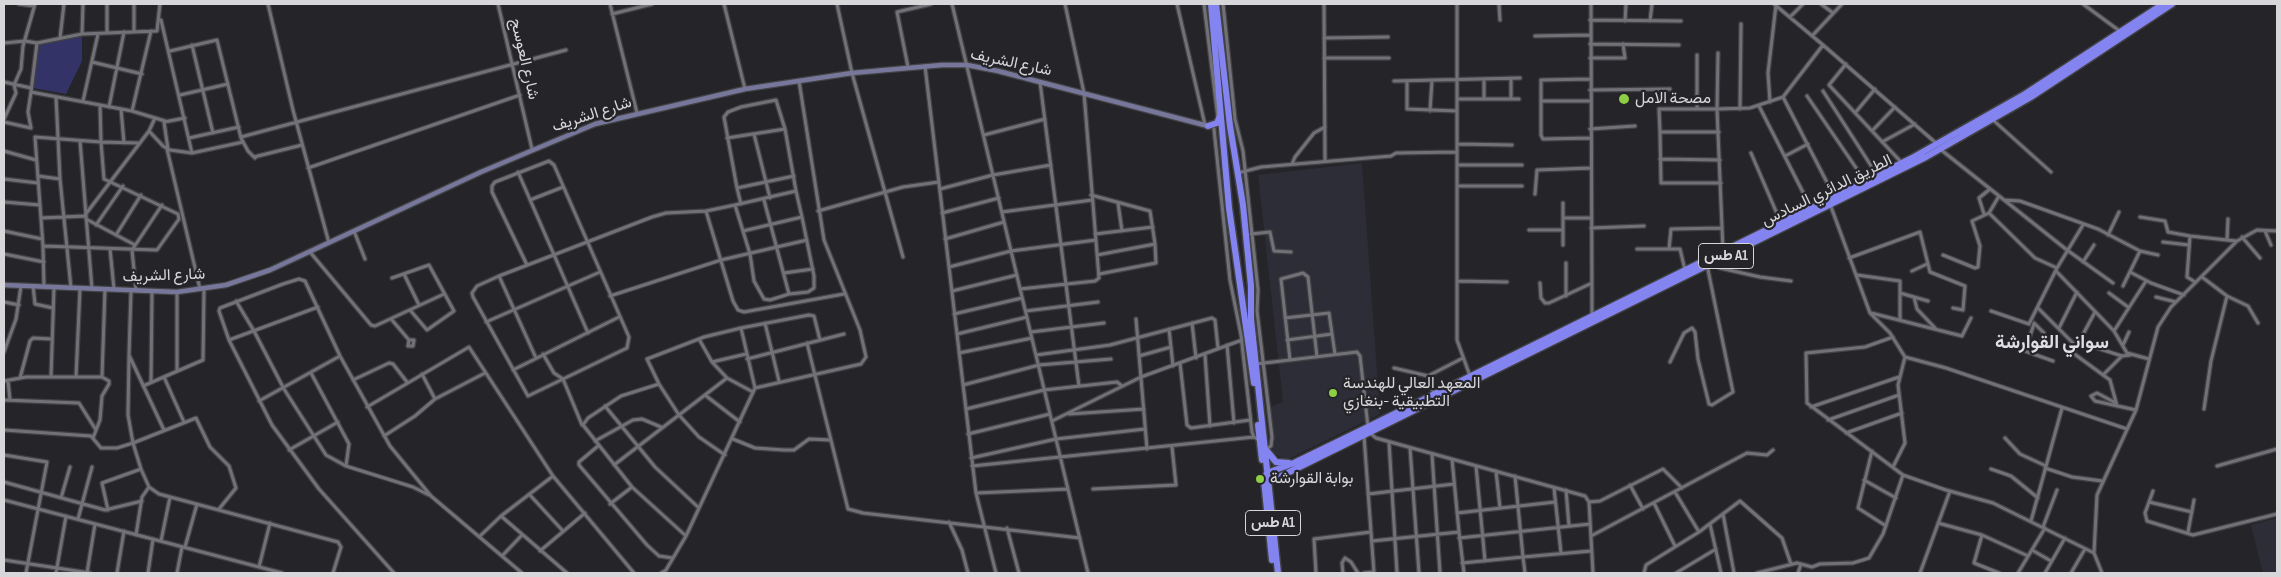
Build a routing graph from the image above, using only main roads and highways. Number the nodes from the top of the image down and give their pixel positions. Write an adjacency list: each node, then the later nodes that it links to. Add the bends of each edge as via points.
1 (1211, 4): 5 (highway)
2 (1216, 4): 10 (highway)
3 (2163, 4): 8 (highway, الطريق الدائري السادس / طس A1)
4 (2172, 4): 8 (highway, الطريق الدائري السادس / طس A1, via 1992,120)
5 (1221, 110): 6 (highway, via 1218,121); 7 (highway)
6 (1209, 127): 7 (highway); 14 (main road, شارع الشريف, via 967,65 852,73 745,89 595,124 532,149 254,276 202,289 152,292)
7 (1222, 141): 11 (highway)
8 (1938, 146): 9 (highway, الطريق الدائري السادس / طس A1); 9 (highway, الطريق الدائري السادس / طس A1)
9 (1831, 200): 15 (highway, الطريق الدائري السادس / طس A1, via 1709,264); 15 (highway, الطريق الدائري السادس / طس A1, via 1592,316)
10 (1243, 205): 11 (highway, via 1238,210); 13 (highway)
11 (1229, 208): 12 (highway)
12 (1232, 233): 13 (highway, via 1241,229); 19 (highway, via 1257,439)
13 (1249, 234): 17 (highway, via 1260,408 1267,433)
14 (4, 285)
15 (1564, 333): 16 (highway, الطريق الدائري السادس / طس A1); 16 (highway, الطريق الدائري السادس / طس A1, via 1434,394)
16 (1367, 431): 18 (highway, الطريق الدائري السادس / طس A1)
17 (1265, 449): 18 (highway, via 1276,462); 19 (highway)
18 (1296, 465): 19 (highway, الطريق الدائري السادس / طس A1)
19 (1266, 479): 20 (highway, طس A1); 21 (highway, طس A1)
20 (1274, 573)
21 (1278, 573)

